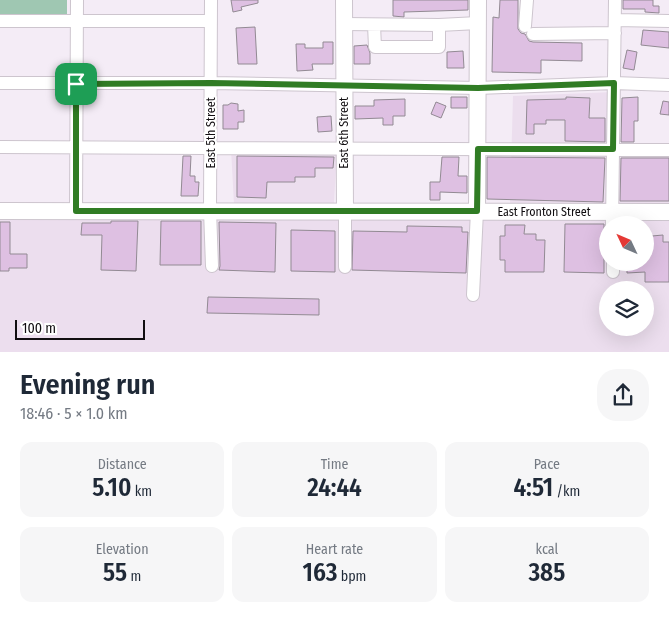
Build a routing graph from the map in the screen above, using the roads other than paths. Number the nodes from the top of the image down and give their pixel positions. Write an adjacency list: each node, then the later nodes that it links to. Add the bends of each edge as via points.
1 (77, 0): 8 (street)
2 (211, 0): 9 (street, East 5th Street)
3 (344, 0): 12 (main road, East 6th Street)
4 (478, 0): 11 (main road)
5 (527, 0): 15 (street, via 529,30)
6 (616, 0): 15 (street)
7 (0, 21): 8 (street)
8 (77, 21): 9 (street); 19 (street)
9 (211, 21): 17 (street, East 5th Street)
10 (669, 21): 15 (street)
11 (478, 23): 14 (street); 22 (main road)
12 (344, 24): 13 (street); 20 (main road, East 6th Street)
13 (374, 25): 14 (street); 14 (street, via 376,47 439,47)
14 (439, 25)
15 (615, 27): 18 (street)
16 (0, 83): 19 (street)
17 (211, 83): 19 (street); 20 (street); 25 (street, East 5th Street)
18 (614, 83): 21 (street); 22 (street); 28 (street)
19 (76, 84): 24 (street)
20 (344, 85): 22 (street); 26 (main road, East 6th Street)
21 (669, 85)
22 (478, 88): 27 (main road)
23 (0, 147): 24 (street)
24 (76, 148): 25 (street); 32 (street)
25 (211, 148): 26 (street); 30 (street, East 5th Street)
26 (344, 148): 27 (street); 33 (main road, East 6th Street)
27 (478, 149): 28 (street); 34 (main road)
28 (613, 149): 29 (street); 36 (street)
29 (669, 150)
30 (210, 210): 32 (main road, East Fronton Street); 33 (main road, East Fronton Street); 39 (street, East 5th Street)
31 (0, 211): 32 (main road, East Fronton Street)
32 (76, 211)
33 (345, 211): 34 (main road, East Fronton Street); 40 (street, East 6th Street)
34 (477, 211): 38 (main road, East Fronton Street); 41 (street)
35 (669, 212): 37 (main road, East Fronton Street)
36 (612, 216)
37 (636, 216)
38 (599, 218)
39 (212, 266)
40 (344, 267)
41 (474, 295)

